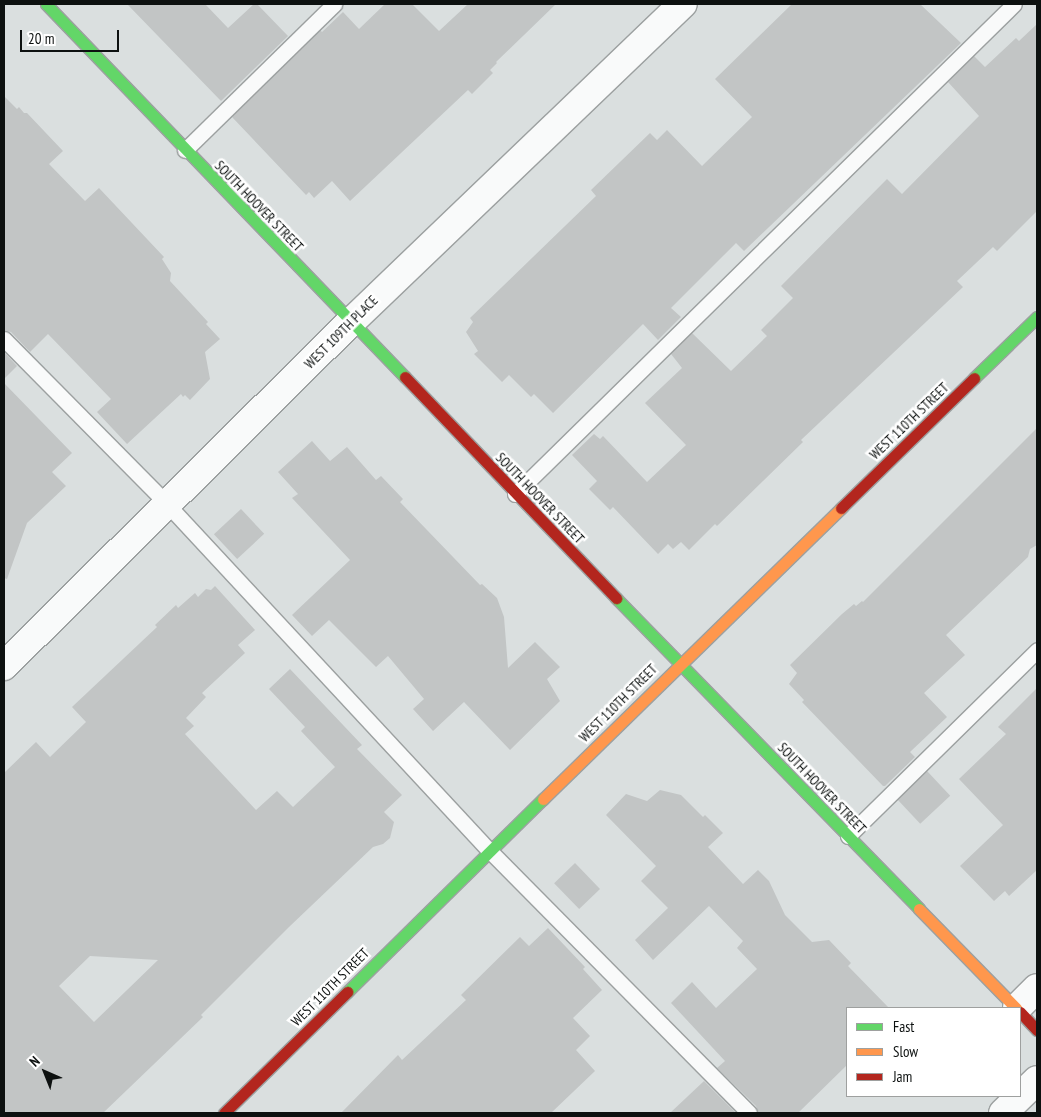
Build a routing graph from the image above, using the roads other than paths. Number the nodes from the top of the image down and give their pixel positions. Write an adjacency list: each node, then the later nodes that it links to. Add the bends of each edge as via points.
1 (46, 4): 5 (street, SOUTH HOOVER STREET)
2 (334, 4): 5 (lane)
3 (683, 4): 7 (street, WEST 109TH PLACE)
4 (1014, 4): 9 (lane)
5 (185, 150): 7 (street, SOUTH HOOVER STREET)
6 (1037, 317): 12 (street, WEST 110TH STREET)
7 (350, 323): 9 (street, SOUTH HOOVER STREET); 10 (street, WEST 109TH PLACE)
8 (4, 339): 10 (lane)
9 (515, 494): 12 (street, SOUTH HOOVER STREET)
10 (167, 504): 13 (street, WEST 109TH PLACE); 15 (lane)
11 (1037, 650): 14 (lane)
12 (680, 664): 14 (street, SOUTH HOOVER STREET); 15 (street, WEST 110TH STREET)
13 (4, 666)
14 (848, 836): 17 (street, SOUTH HOOVER STREET)
15 (490, 851): 24 (street, WEST 110TH STREET); 25 (lane)
16 (1037, 988): 18 (street)
17 (1016, 1007)
18 (1018, 1007)
19 (1021, 1013): 20 (street)
20 (1037, 1030)
21 (1037, 1080): 22 (street)
22 (1021, 1096)
23 (1019, 1097): 26 (street)
24 (224, 1113)
25 (749, 1113)
26 (1003, 1113)

